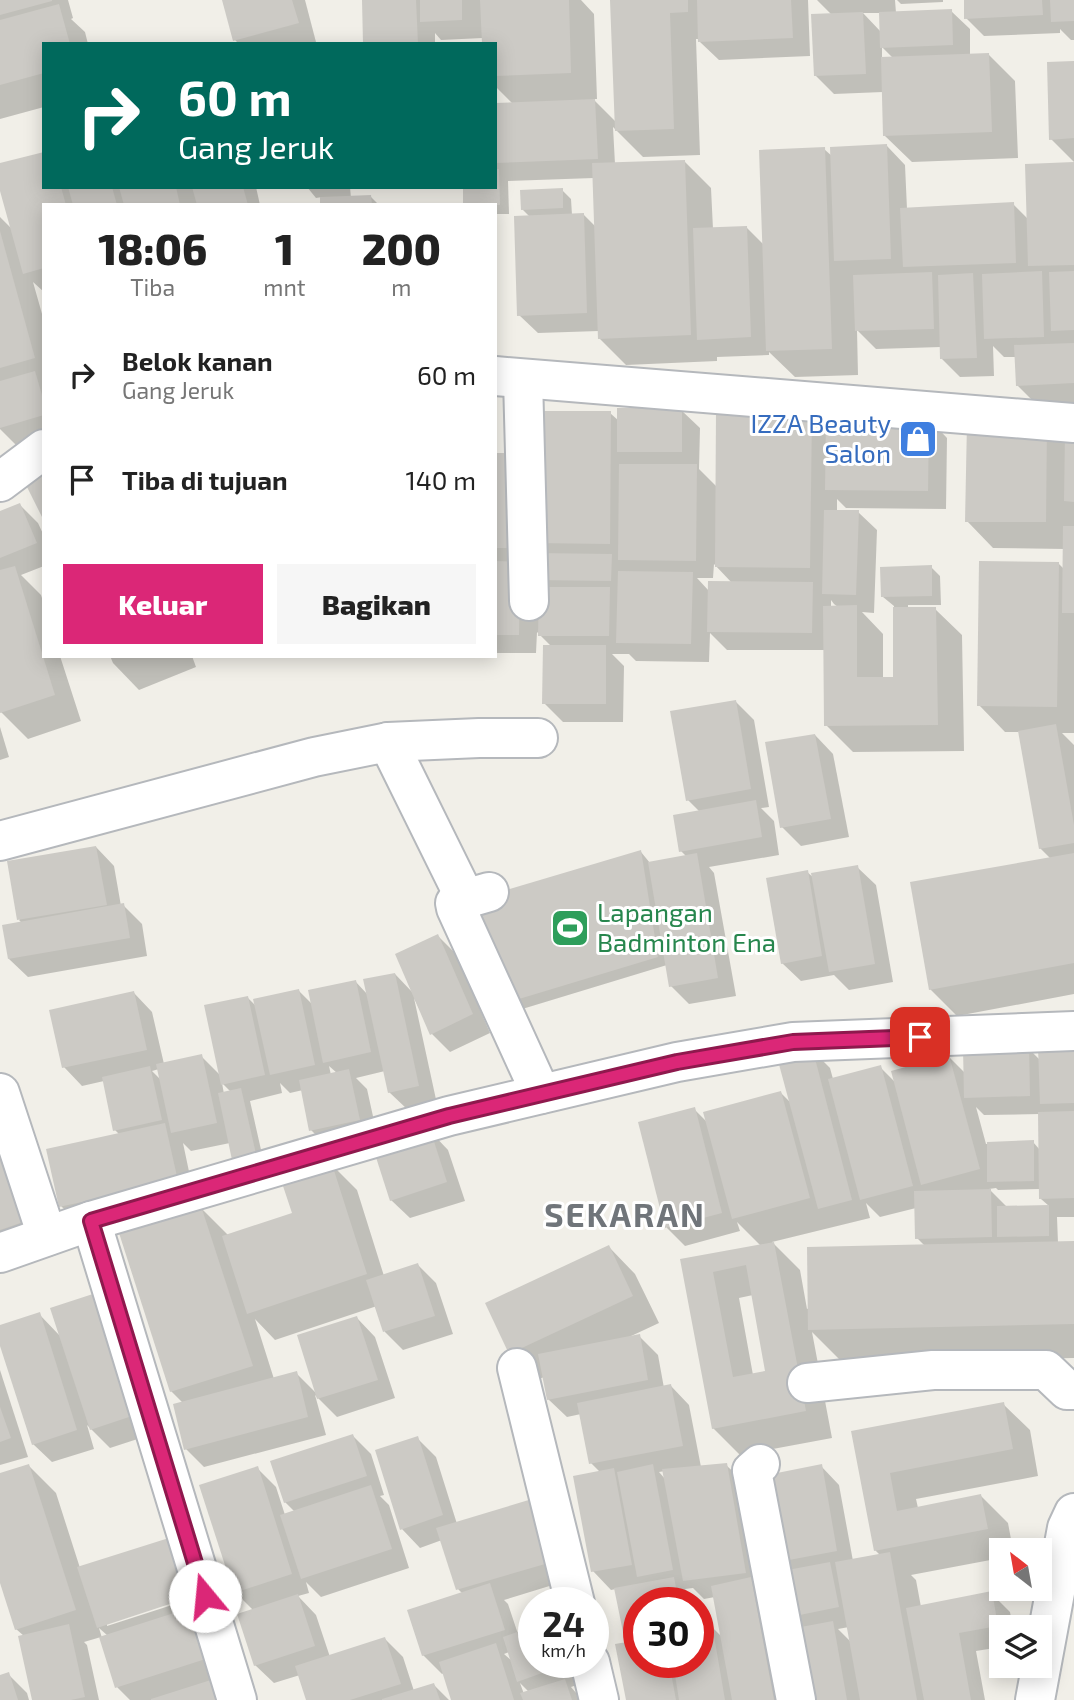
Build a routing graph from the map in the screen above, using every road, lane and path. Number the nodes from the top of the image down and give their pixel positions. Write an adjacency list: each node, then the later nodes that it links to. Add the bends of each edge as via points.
1 (509, 377): 2 (street); 5 (street)
2 (1074, 423)
3 (42, 450): 4 (street)
4 (0, 482)
5 (529, 601)
6 (538, 738): 7 (street)
7 (388, 742): 8 (street, via 314,757); 11 (street, via 477,895 455,903 456,908)
8 (0, 841)
9 (1074, 1031): 11 (street, via 793,1042 677,1062)
10 (0, 1093): 13 (street)
11 (541, 1094): 12 (street, via 449,1116)
12 (91, 1221): 13 (street); 22 (street)
13 (47, 1236): 14 (street)
14 (0, 1253)
15 (517, 1368): 20 (street)
16 (807, 1382): 17 (street, via 933,1370 1046,1370 1067,1391)
17 (1074, 1390)
18 (760, 1464): 24 (street, via 752,1471)
19 (1074, 1513): 25 (street, via 1067,1528)
20 (571, 1587)
21 (594, 1678): 23 (street)
22 (237, 1700)
23 (599, 1700)
24 (796, 1700)
25 (1035, 1700)

